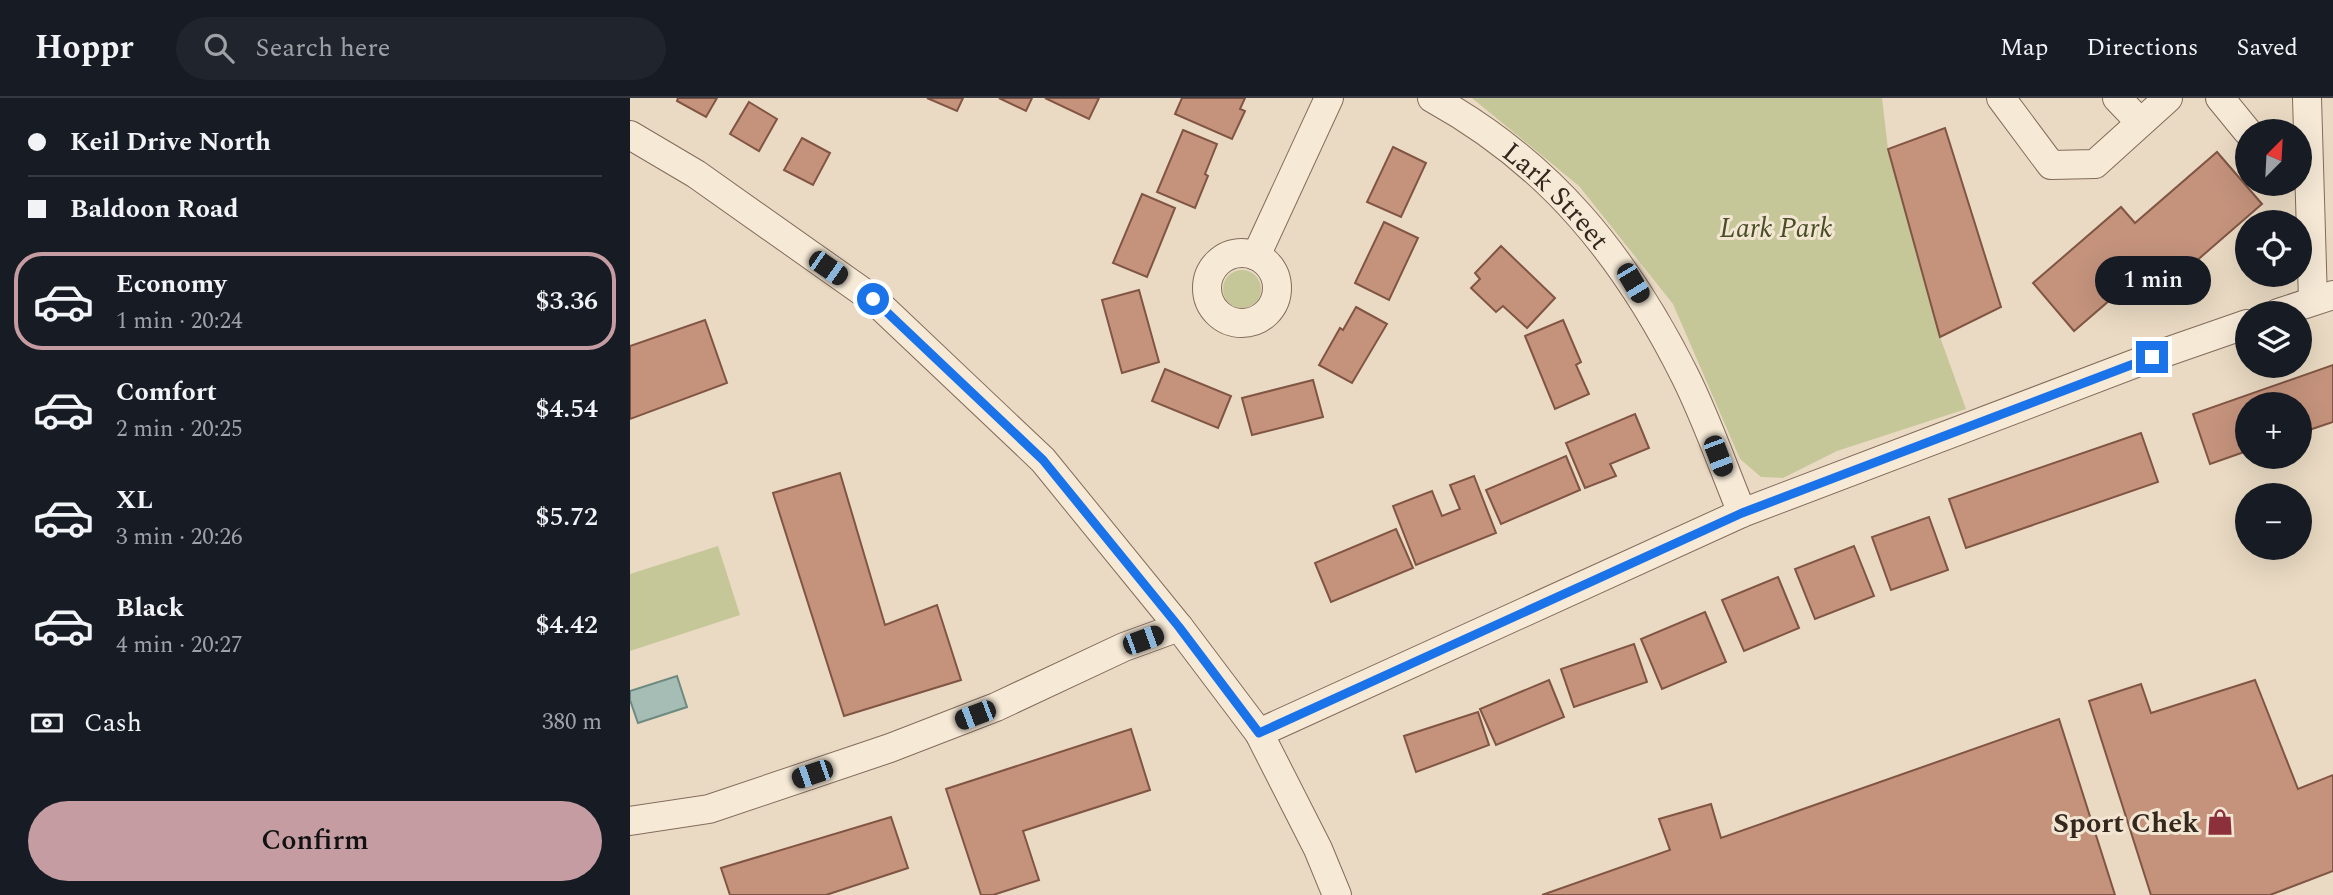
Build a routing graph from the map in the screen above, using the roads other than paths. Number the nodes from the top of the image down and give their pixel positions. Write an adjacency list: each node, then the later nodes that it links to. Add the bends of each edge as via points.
1 (1329, 98): 13 (street)
2 (1432, 98): 16 (street, Lark Street, via 1511,149 1550,183 1607,247 1657,322 1686,377)
3 (2001, 98): 10 (street, via 2051,165 2095,164)
4 (2117, 98): 10 (street)
5 (2168, 98): 10 (street)
6 (2220, 98): 8 (street)
7 (2307, 98): 9 (street)
8 (2237, 119)
9 (2306, 119)
10 (2140, 122)
11 (630, 135): 17 (street, via 696,174 873,299 1043,460)
12 (2307, 196): 14 (street)
13 (1256, 256)
14 (2323, 298)
15 (2235, 328): 16 (street)
16 (1742, 513): 18 (street)
17 (1179, 627): 18 (street); 19 (street, via 890,748 709,809)
18 (1259, 733): 20 (street)
19 (630, 821)
20 (1336, 895)

